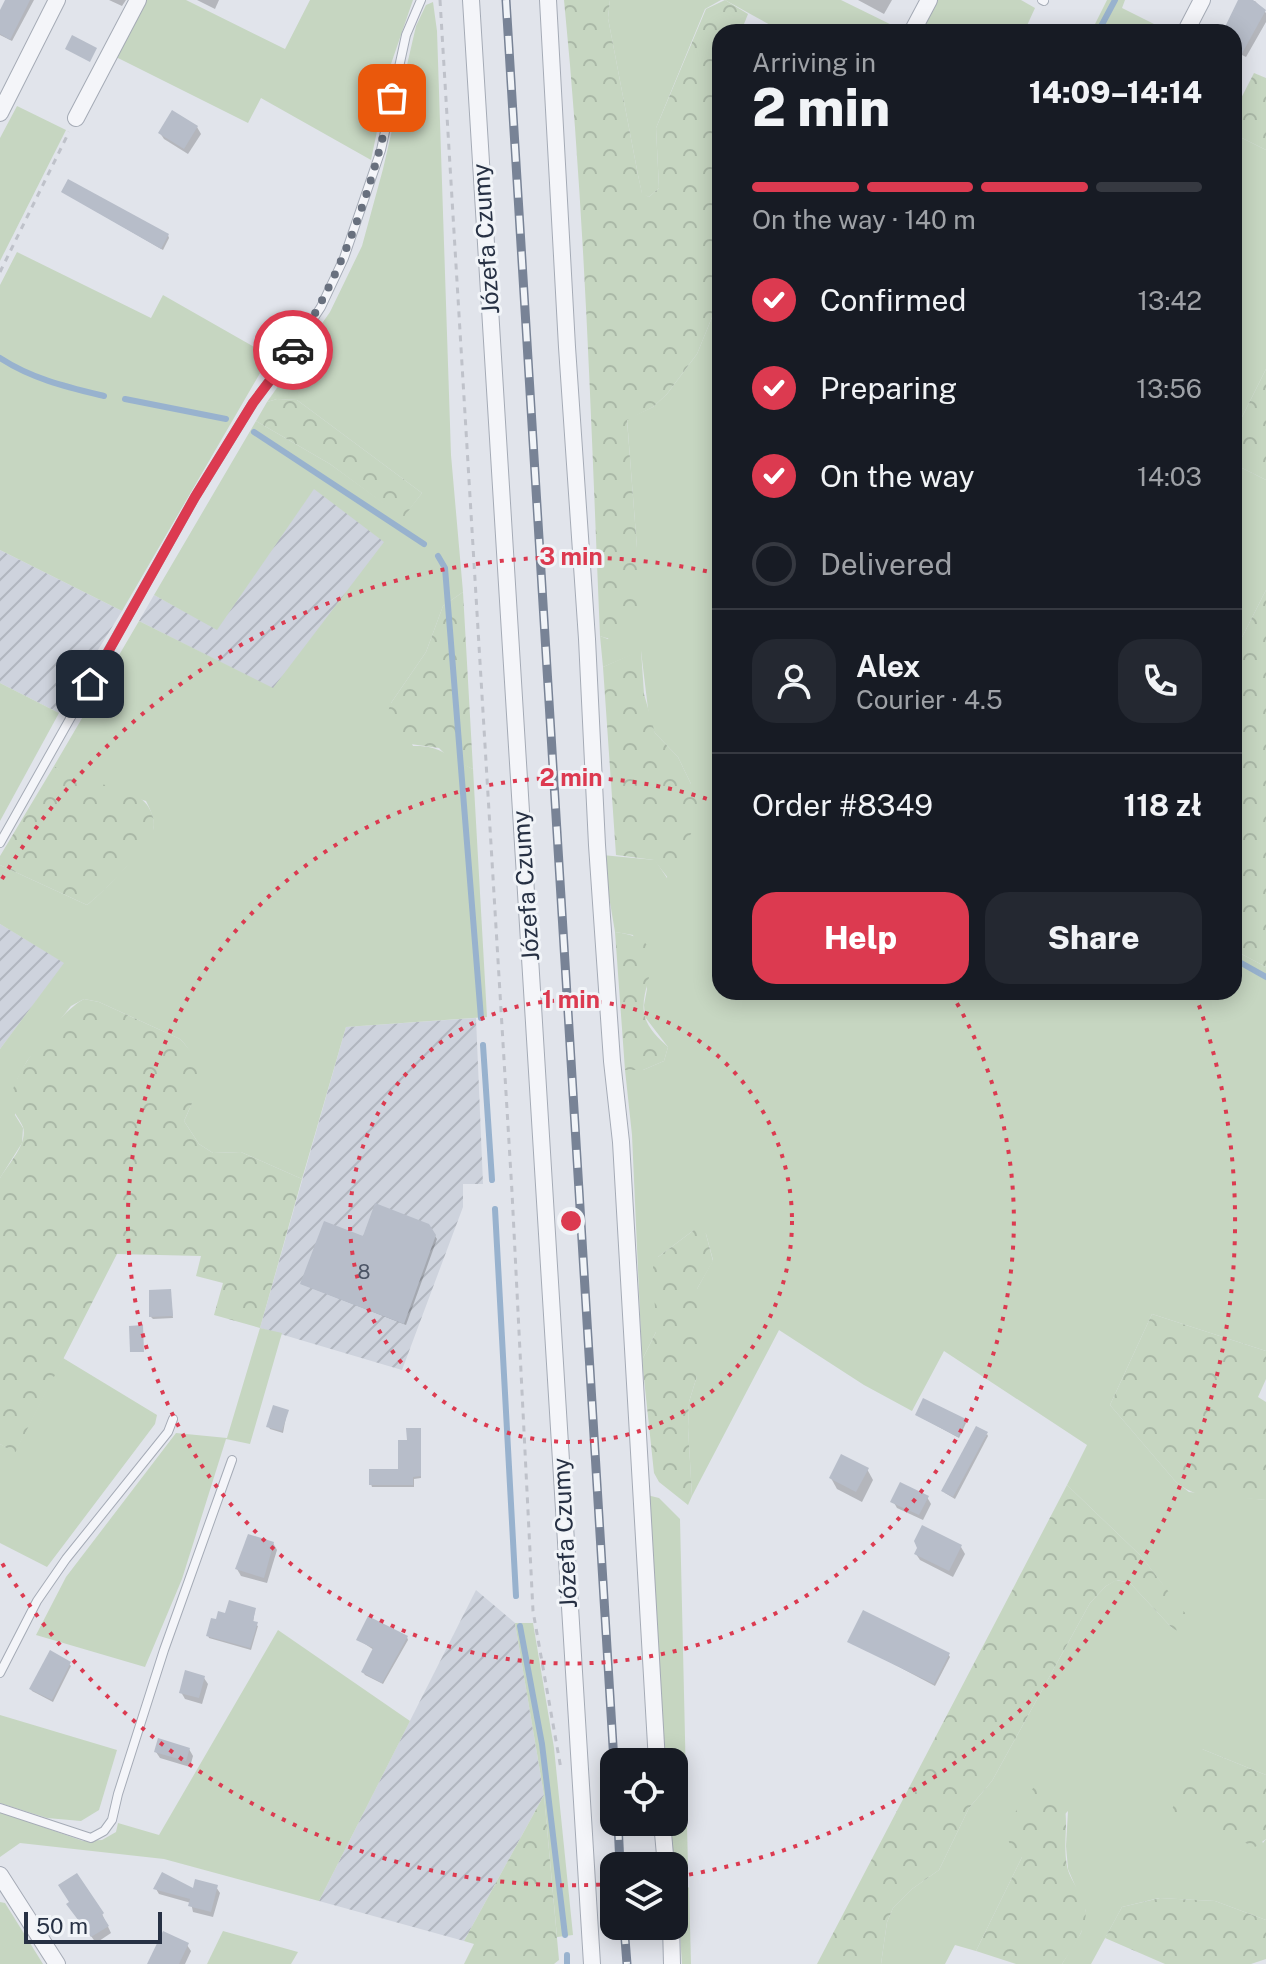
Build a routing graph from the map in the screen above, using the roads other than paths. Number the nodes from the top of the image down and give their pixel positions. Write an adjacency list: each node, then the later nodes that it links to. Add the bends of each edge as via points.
1 (57, 0): 10 (street)
2 (138, 0): 11 (street)
3 (421, 0): 12 (lane, via 406,35 381,150 321,307 195,497)
4 (471, 0): 21 (street, Józefa Czumy)
5 (548, 0): 16 (street)
6 (929, 0): 8 (street)
7 (1202, 0): 9 (street)
8 (916, 24)
9 (1189, 24)
10 (0, 113)
11 (76, 118)
12 (0, 843)
13 (173, 1419): 15 (lane, via 37,1601)
14 (232, 1460): 17 (lane, via 164,1650 112,1820 91,1838)
15 (0, 1673)
16 (656, 1748)
17 (0, 1808)
18 (1, 1881): 20 (street)
19 (671, 1940): 22 (street)
20 (57, 1964)
21 (592, 1964)
22 (672, 1964)

